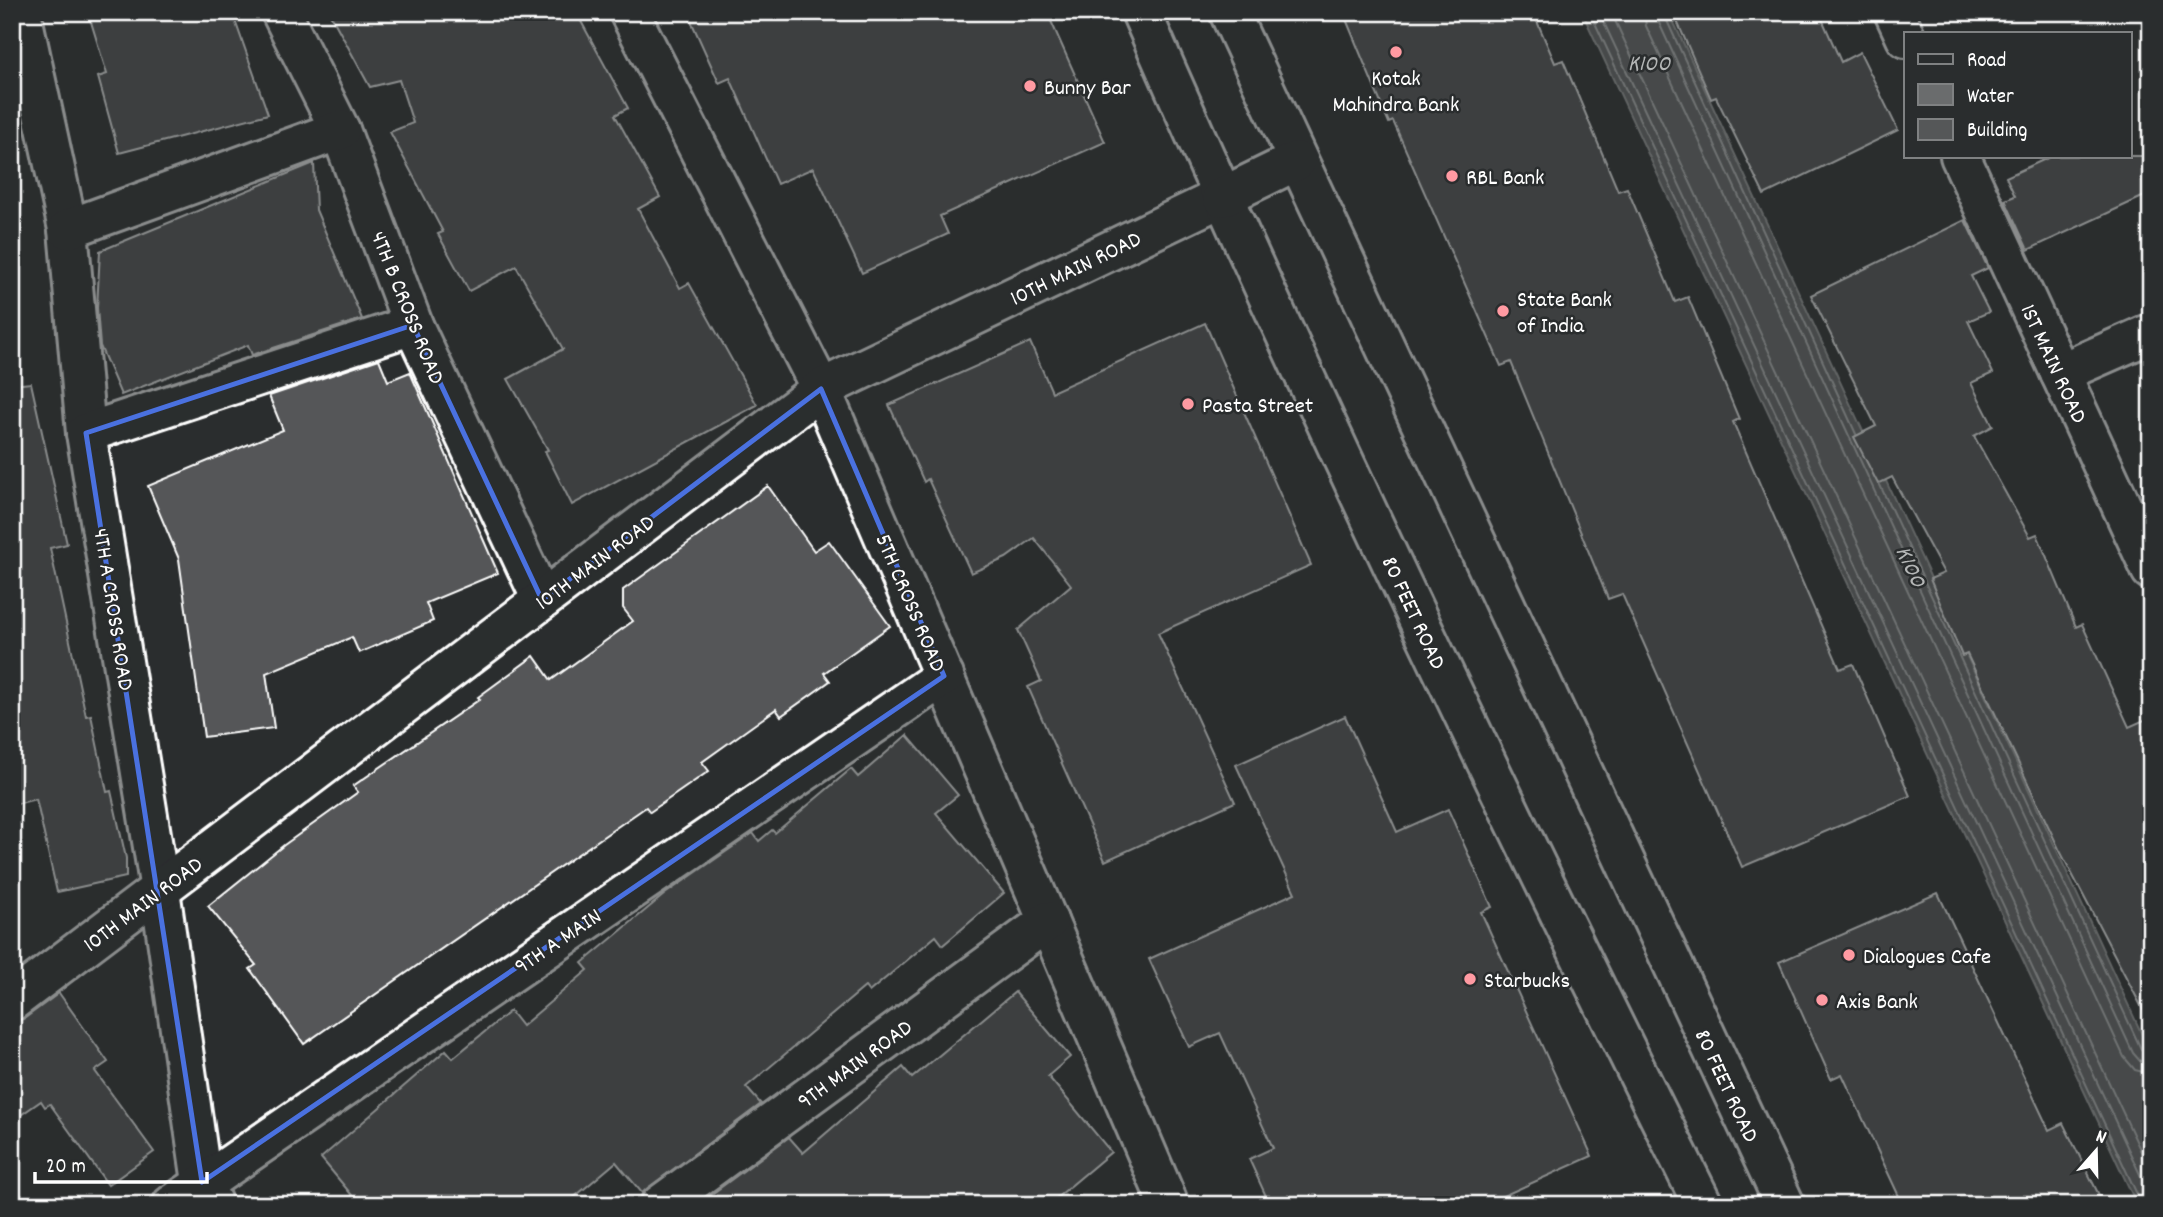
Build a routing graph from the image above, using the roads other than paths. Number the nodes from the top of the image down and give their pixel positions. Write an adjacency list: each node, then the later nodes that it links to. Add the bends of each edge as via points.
1 (21, 12): 12 (street, 4TH A CROSS ROAD)
2 (281, 12): 8 (street, 4TH B CROSS ROAD)
3 (629, 12): 16 (street, 5TH CROSS ROAD)
4 (1141, 12): 11 (street, 80 FEET ROAD)
5 (1229, 12): 10 (street, 80 FEET ROAD)
6 (1894, 12): 7 (street)
7 (1904, 34)
8 (340, 130): 12 (street); 13 (street, 4TH B CROSS ROAD)
9 (1961, 158): 15 (street, 1ST MAIN ROAD)
10 (1296, 161): 11 (street, 10TH MAIN ROAD); 29 (street, 80 FEET ROAD)
11 (1222, 197): 16 (street, 10TH MAIN ROAD); 28 (street, 80 FEET ROAD, via 1532,862)
12 (68, 229): 17 (street, 4TH A CROSS ROAD)
13 (413, 325): 17 (street); 19 (street, 4TH B CROSS ROAD)
14 (2151, 332): 15 (street)
15 (2060, 373): 18 (street, 1ST MAIN ROAD)
16 (821, 389): 19 (street, 10TH MAIN ROAD); 20 (street, 5TH CROSS ROAD)
17 (86, 433): 21 (street, 4TH A CROSS ROAD)
18 (2151, 570)
19 (542, 600): 21 (street, 10TH MAIN ROAD)
20 (944, 676): 22 (street, 5TH CROSS ROAD); 24 (street, 9TH A MAIN)
21 (160, 890): 23 (street, 10TH MAIN ROAD); 24 (street, 4TH A CROSS ROAD)
22 (1048, 920): 26 (street, 9TH MAIN ROAD); 27 (street, 5TH CROSS ROAD)
23 (12, 1001)
24 (207, 1194): 25 (street, 9TH A MAIN)
25 (172, 1205)
26 (660, 1205)
27 (1169, 1205)
28 (1703, 1205)
29 (1785, 1205)

